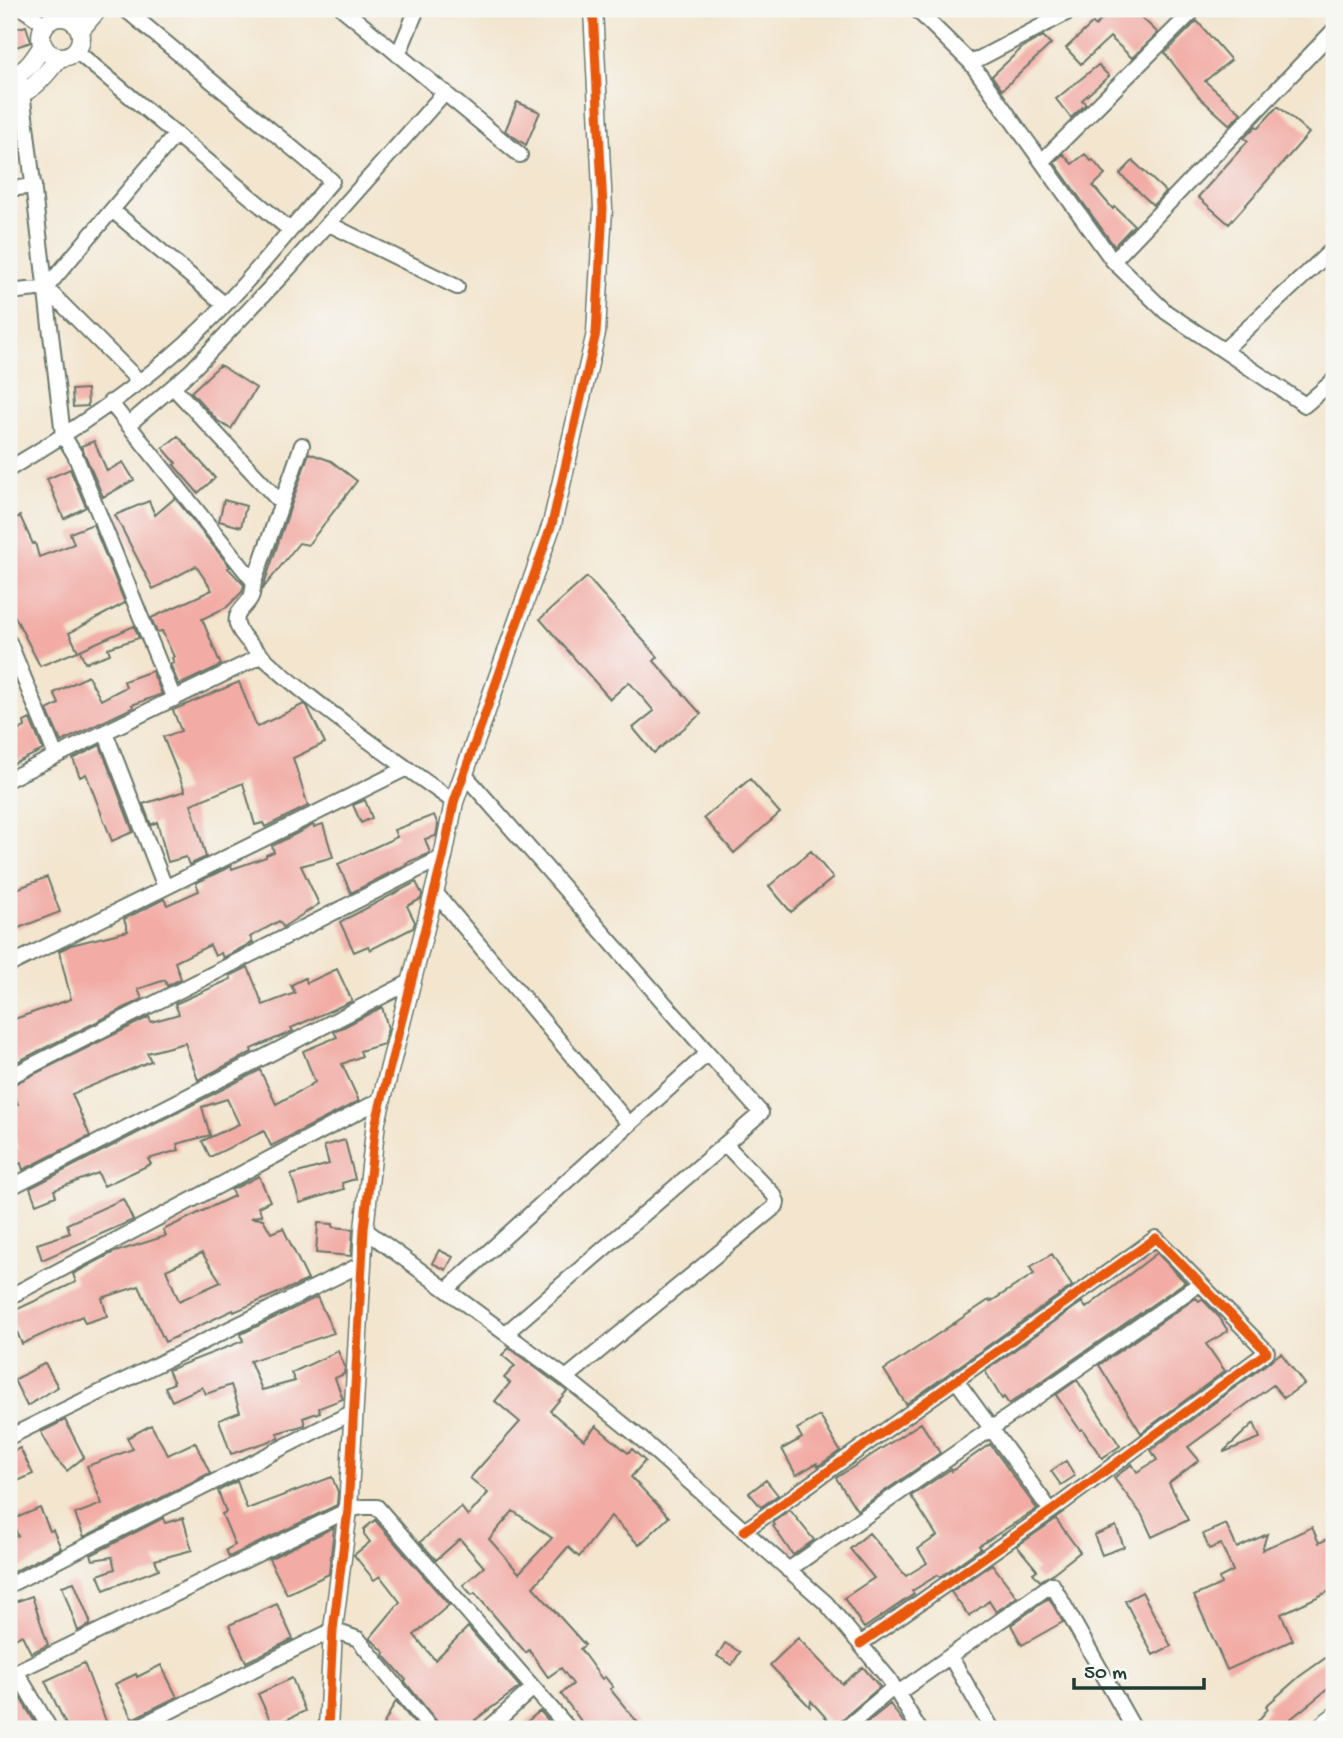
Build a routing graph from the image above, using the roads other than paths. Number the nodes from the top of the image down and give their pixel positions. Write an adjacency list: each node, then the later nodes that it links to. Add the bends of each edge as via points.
1 (23, 9): 11 (street)
2 (98, 9): 12 (street)
3 (125, 9): 29 (street, via 332,181)
4 (343, 9): 16 (street)
5 (417, 9): 16 (street)
6 (593, 9): 53 (street, via 603,209 596,333 552,524)
7 (916, 9): 18 (street)
8 (1074, 9): 18 (street)
9 (1195, 9): 24 (street)
10 (68, 13): 11 (street); 12 (street)
11 (44, 24): 14 (street)
12 (80, 30): 15 (street)
13 (1334, 30): 31 (street)
14 (42, 47): 17 (street); 19 (street, via 29,66)
15 (76, 51): 17 (street); 22 (street)
16 (398, 55): 20 (street)
17 (59, 58): 21 (street, via 33,88)
18 (971, 63): 24 (street)
19 (14, 76): 21 (street)
20 (444, 92): 23 (street); 28 (street)
21 (16, 95): 25 (street)
22 (176, 134): 27 (street); 29 (street)
23 (520, 155)
24 (1042, 161): 31 (street)
25 (34, 186): 26 (street); 32 (street)
26 (9, 189)
27 (112, 210): 32 (street); 35 (street)
28 (329, 224): 33 (street); 39 (street)
29 (290, 230): 35 (street)
30 (1334, 248): 36 (street)
31 (1113, 261): 36 (street, via 1166,312)
32 (46, 288): 34 (street); 38 (street); 42 (street)
33 (457, 288)
34 (9, 292)
35 (225, 304): 38 (street)
36 (1225, 349): 37 (street, via 1305,405)
37 (1334, 380)
38 (139, 381): 40 (street)
39 (173, 387): 41 (street); 45 (street)
40 (110, 402): 41 (street); 42 (street)
41 (128, 425): 46 (street)
42 (63, 435): 44 (street); 49 (street)
43 (302, 445): 45 (street)
44 (9, 470)
45 (281, 503): 46 (street)
46 (254, 582): 48 (street, via 252,596 236,618 242,638)
47 (9, 642): 51 (street)
48 (261, 656): 49 (street); 52 (street)
49 (174, 699): 50 (street)
50 (105, 732): 51 (street); 57 (street)
51 (56, 756): 54 (street)
52 (407, 768): 55 (street); 57 (street)
53 (464, 774): 55 (street); 61 (street)
54 (9, 779)
55 (454, 802): 56 (street)
56 (443, 857): 58 (street); 62 (street)
57 (165, 887): 59 (street)
58 (434, 891): 60 (street); 64 (street)
59 (9, 965)
60 (410, 982): 63 (street); 66 (street)
61 (708, 1053): 64 (street); 65 (street, via 761,1113)
62 (9, 1077)
63 (382, 1099): 67 (street); 71 (street)
64 (629, 1124): 69 (street)
65 (725, 1144): 72 (street); 73 (street, via 774,1195 776,1206)
66 (9, 1188)
67 (364, 1229): 68 (street); 72 (street)
68 (362, 1264): 75 (street); 77 (street)
69 (453, 1284)
70 (1199, 1284): 74 (street, via 1156,1238); 76 (street); 79 (street, via 1267,1352)
71 (9, 1297)
72 (506, 1333): 73 (street)
73 (566, 1378): 80 (street)
74 (956, 1380): 76 (street); 80 (street)
75 (353, 1412): 78 (street); 82 (street)
76 (992, 1430): 79 (street); 81 (street)
77 (9, 1437)
78 (348, 1510): 83 (street); 86 (street); 87 (street, via 377,1507)
79 (1051, 1511): 84 (street)
80 (744, 1531): 81 (street)
81 (788, 1570): 84 (street, via 826,1603)
82 (9, 1585)
83 (333, 1630): 90 (street); 92 (street); 93 (street, via 358,1639)
84 (860, 1644): 88 (street)
85 (950, 1656): 88 (street); 98 (street); 99 (street, via 1052,1584)
86 (12, 1673): 91 (street)
87 (533, 1688): 94 (street); 95 (street)
88 (896, 1690): 96 (street); 97 (street)
89 (1334, 1717): 100 (street)
90 (325, 1727)
91 (50, 1729)
92 (134, 1729)
93 (431, 1729)
94 (488, 1729)
95 (569, 1729)
96 (845, 1729)
97 (919, 1729)
98 (992, 1729)
99 (1134, 1729)
100 (1318, 1729)

